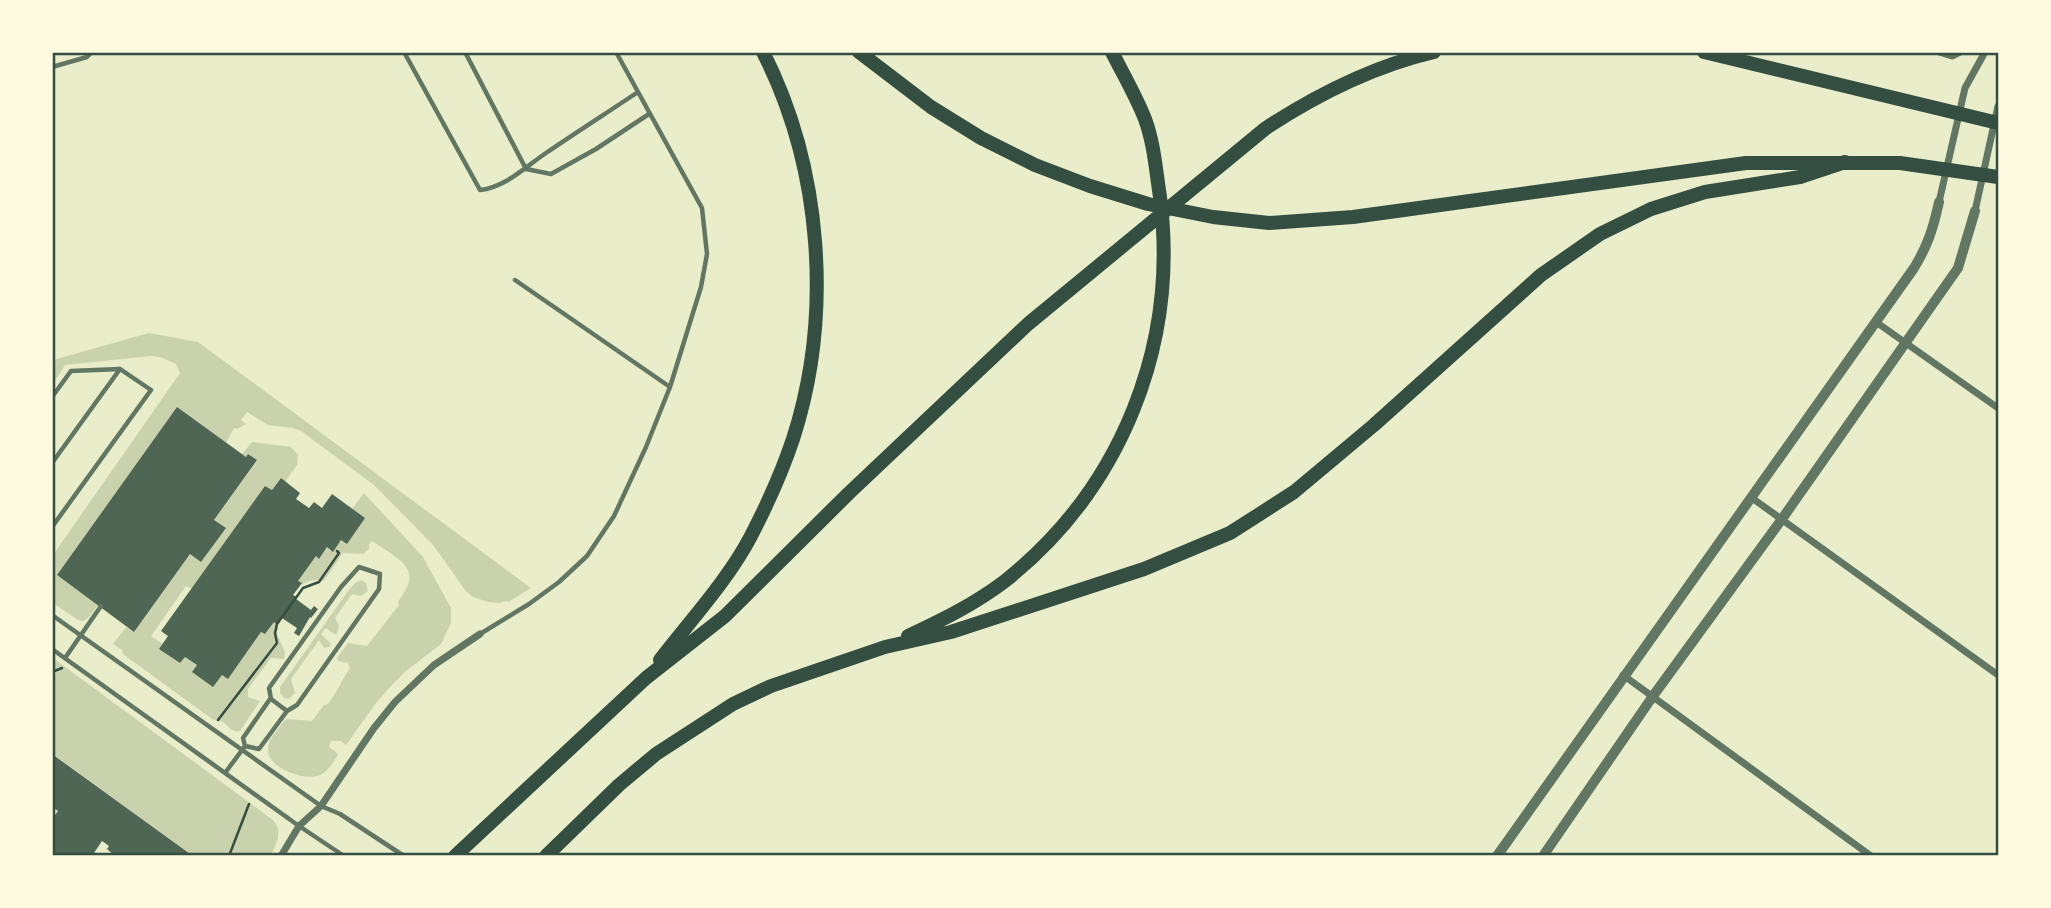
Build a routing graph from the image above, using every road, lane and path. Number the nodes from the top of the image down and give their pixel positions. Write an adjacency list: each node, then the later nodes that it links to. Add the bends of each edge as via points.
1 (92, 52): 14 (lane)
2 (404, 52): 20 (lane, via 480,190 494,188)
3 (464, 52): 20 (lane)
4 (616, 52): 15 (lane)
5 (763, 52): 47 (highway, via 788,110 810,197 817,297 805,388 778,480 750,538)
6 (859, 52): 19 (highway, via 931,107 1035,165 1148,204 1213,217 1269,223 1353,217 1746,163)
7 (1112, 52): 40 (highway, via 1145,120 1164,232 1163,291 1143,386 1102,473 1075,512 1036,553 962,610)
8 (1434, 52): 47 (highway, via 1361,76 1266,128 1028,324 725,616)
9 (1689, 52): 13 (highway)
10 (1939, 52): 11 (street, via 1952,56)
11 (1960, 52)
12 (1985, 52): 22 (street, via 1965,88)
13 (1707, 53): 18 (highway)
14 (52, 67)
15 (638, 92): 17 (lane); 20 (lane)
16 (1998, 106): 23 (street)
17 (649, 114): 20 (lane, via 551,174); 28 (lane, via 702,208 706,232 701,287)
18 (1998, 123)
19 (1845, 162): 21 (highway, via 1900,163); 40 (highway, via 1800,177 1705,192 1651,209 1600,234 1541,275 1294,492 1230,533 1069,594 951,632)
20 (526, 169)
21 (1998, 177)
22 (1939, 202): 25 (street, via 1924,251)
23 (1975, 211): 26 (street, via 1958,268)
24 (515, 281): 28 (lane)
25 (1876, 322): 26 (street); 32 (street)
26 (1906, 343): 30 (street); 33 (street)
27 (120, 369): 29 (lane, via 71,371); 31 (lane); 34 (lane, via 151,390)
28 (670, 387): 38 (lane, via 614,516 587,556 539,597)
29 (52, 397)
30 (1998, 408)
31 (52, 463)
32 (1752, 498): 33 (street); 45 (street)
33 (1782, 519): 46 (street); 48 (street)
34 (52, 527)
35 (337, 551): 51 (path, via 319,582 303,588 277,624 276,643)
36 (101, 606): 39 (lane)
37 (52, 615): 39 (lane)
38 (480, 634): 55 (street, via 434,665 394,702)
39 (81, 636): 42 (lane); 52 (lane)
40 (885, 647): 63 (highway, via 771,686 733,704 656,754)
41 (52, 649): 42 (lane)
42 (65, 658): 43 (lane)
43 (74, 664): 44 (path); 53 (lane)
44 (52, 672)
45 (1623, 675): 48 (street); 57 (street)
46 (1998, 675)
47 (646, 678): 62 (highway)
48 (1653, 696): 64 (street); 65 (street)
49 (271, 699): 50 (lane); 50 (lane, via 269,688 341,587 359,567 380,574 379,589 297,705); 52 (lane, via 243,738)
50 (287, 711): 52 (lane, via 258,749)
51 (218, 720)
52 (243, 748): 53 (lane); 55 (lane)
53 (225, 773): 56 (lane)
54 (240, 797): 58 (path, via 249,805)
55 (321, 806): 56 (street); 61 (lane)
56 (299, 826): 59 (street); 60 (lane)
57 (1499, 855)
58 (229, 856)
59 (281, 856)
60 (344, 856)
61 (404, 856)
62 (455, 856)
63 (546, 856)
64 (1543, 856)
65 (1871, 856)

